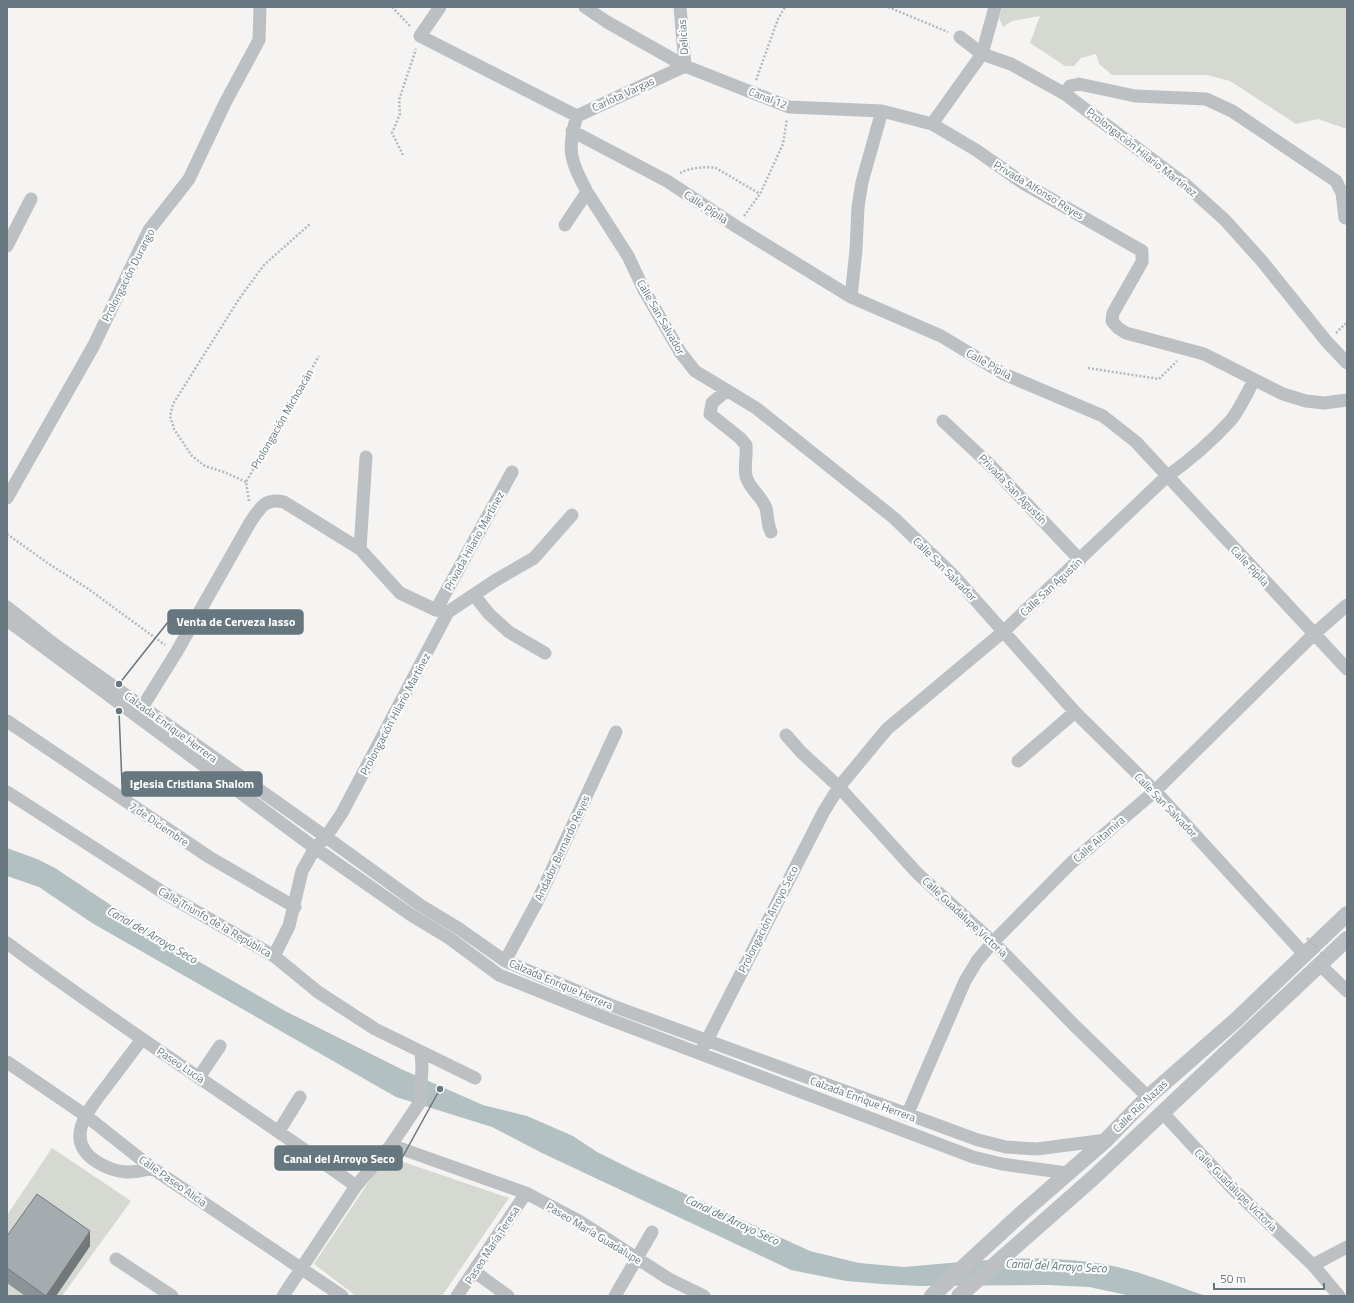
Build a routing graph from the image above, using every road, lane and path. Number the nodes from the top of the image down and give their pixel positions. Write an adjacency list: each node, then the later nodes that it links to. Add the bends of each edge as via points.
1 (260, 7): 42 (street, Prolongación Durango, via 259,40 225,103 189,179 149,230 94,345)
2 (392, 7): 9 (path)
3 (440, 7): 9 (street)
4 (585, 7): 12 (street, Canal 12)
5 (680, 7): 12 (street, Delicias)
6 (785, 7): 13 (path, via 778,19)
7 (888, 7): 10 (path)
8 (995, 7): 11 (street)
9 (420, 36): 17 (street); 20 (path, via 399,100 400,114 392,133)
10 (960, 37): 11 (street, Prolongación Hilario Martínez)
11 (982, 54): 14 (street, Prolongación Hilario Martínez, via 1011,64); 18 (street)
12 (685, 66): 13 (street, Canal 12); 17 (street, Carlota Vargas)
13 (752, 92): 15 (street, Canal 12)
14 (1065, 94): 25 (street, via 1070,86 1079,84 1135,96 1192,98 1212,102 1232,111 1336,181 1342,193); 33 (street, Prolongación Hilario Martínez, via 1186,185 1225,220)
15 (789, 107): 16 (street, Canal 12); 23 (path, via 783,144)
16 (882, 111): 18 (street, Canal 12); 30 (street, via 862,182)
17 (577, 116): 19 (street)
18 (932, 124): 31 (street, Privada Alfonso Reyes, via 976,150 1034,190 1142,251 1142,262 1113,313 1112,321 1126,333)
19 (572, 131): 21 (street, Calle Pípila); 22 (street, via 570,155)
20 (403, 155)
21 (667, 181): 23 (path, via 684,171 709,167 716,168); 28 (street, Calle Pípila)
22 (587, 192): 27 (street); 36 (street, Calle San Salvador, via 628,256 644,290 680,352 695,371)
23 (760, 194): 28 (path)
24 (31, 199): 29 (street)
25 (1345, 218)
26 (310, 224): 32 (path, Prolongación Michoacán, via 260,270 173,404 170,416 180,440 192,456 205,466 246,482)
27 (565, 225)
28 (737, 227): 30 (street, Calle Pípila)
29 (7, 246)
30 (851, 297): 41 (street, Calle Pípila, via 941,336 1004,374 1103,416 1136,442)
31 (1188, 349): 34 (path, via 1159,379); 35 (street, via 1221,362)
32 (319, 356)
33 (1347, 363)
34 (1088, 368)
35 (1254, 380): 37 (street, via 1306,401 1324,403); 41 (street, Calle San Agustín, via 1231,419 1186,463)
36 (727, 390): 44 (street, via 712,403 710,414 746,445 746,475 750,485 762,500); 53 (street, Calle San Salvador, via 756,408 894,518 954,576)
37 (1347, 400)
38 (943, 420): 47 (street, Privada San Agustín, via 990,465)
39 (366, 457): 46 (street)
40 (512, 472): 51 (street, Privada Hilario Martínez)
41 (1166, 477): 47 (street, Calle San Agustín); 54 (street, Calle Pípila)
42 (7, 498)
43 (572, 515): 48 (street, Prolongación Hilario Martínez, via 534,558)
44 (771, 532)
45 (7, 534): 55 (path)
46 (360, 550): 51 (street, via 400,593); 55 (street, via 284,502 266,503 251,521)
47 (1080, 560): 53 (street, Calle San Agustín)
48 (474, 595): 51 (street, Prolongación Hilario Martínez); 56 (street, via 489,614 509,632)
49 (1347, 605): 54 (street, Calle Altamira)
50 (7, 607): 58 (street, Calzada Enrique Herrera)
51 (442, 611): 67 (street, Prolongación Hilario Martínez, via 342,813)
52 (7, 620): 58 (street, Calzada Enrique Herrera)
53 (1004, 631): 59 (street, Calle San Salvador); 64 (street, Calle San Agustín, via 887,729)
54 (1314, 634): 57 (street, Calle Pípila); 65 (street, Calle Altamira)
55 (176, 652): 58 (street)
56 (545, 653)
57 (1347, 669)
58 (139, 712): 67 (street, Calzada Enrique Herrera); 68 (street, Calzada Enrique Herrera)
59 (1075, 712): 63 (street); 65 (street, Calle San Salvador)
60 (7, 721): 69 (street, 7 de Diciembre, via 209,857)
61 (616, 732): 77 (street, Andador Bernardo Reyes, via 537,902)
62 (786, 735): 64 (street, Calle Guadalupe Victoria)
63 (1018, 761)
64 (839, 786): 73 (street, Calle Guadalupe Victoria, via 918,874); 81 (street, Prolongación Arroyo Seco)
65 (1155, 791): 73 (street, Calle Altamira, via 1070,864); 75 (street, Calle San Salvador)
66 (7, 792): 76 (street, Calle Triunfo de la República, via 164,892)
67 (326, 836): 68 (street, Prolongación Hilario Martínez); 77 (street, Calzada Enrique Herrera, via 420,906 458,928)
68 (315, 848): 69 (street, Prolongación Hilario Martínez, via 302,871); 84 (street, Calzada Enrique Herrera, via 411,915 449,938 499,975)
69 (295, 907): 76 (street, Prolongación Hilario Martínez, via 290,926)
70 (1347, 914): 75 (street, Calle Río Nazas)
71 (1307, 938): 78 (path, bridge)
72 (1347, 939): 78 (street, Calle Río Nazas)
73 (993, 942): 89 (street, Calle Guadalupe Victoria); 92 (street, Calle Altamira, via 977,960 965,982)
74 (7, 943): 80 (street, Paseo Lucía)
75 (1305, 955): 89 (street, Calle Río Nazas)
76 (274, 956): 83 (street, Calle Triunfo de la República, via 318,992 345,1010 375,1029)
77 (505, 961): 81 (street, Calzada Enrique Herrera, via 613,1006)
78 (1323, 962): 79 (street); 90 (street, Calle Río Nazas)
79 (1347, 991)
80 (142, 1039): 86 (street, Paseo Lucía); 91 (street)
81 (707, 1040): 84 (street, Prolongación Arroyo Seco); 92 (street, Calzada Enrique Herrera)
82 (220, 1046): 86 (street)
83 (421, 1052): 87 (street, Calle Triunfo de la República); 95 (street, via 420,1102)
84 (700, 1053): 97 (street, Calzada Enrique Herrera, via 973,1157 1002,1164)
85 (7, 1062): 91 (street, Calle Paseo Alicia)
86 (199, 1077): 93 (street, Paseo Lucía)
87 (475, 1078)
88 (300, 1097): 93 (street)
89 (1148, 1097): 94 (street, Calle Río Nazas)
90 (1162, 1112): 104 (street, Calle Guadalupe Victoria, via 1234,1190); 115 (street, Calle Río Nazas, via 1094,1178)
91 (85, 1115): 96 (street, Calle Paseo Alicia); 96 (street, via 80,1135 81,1146 88,1156 120,1172 133,1173)
92 (907, 1115): 94 (street, Calzada Enrique Herrera, via 1006,1147 1037,1149)
93 (279, 1131): 98 (street, Paseo Lucía)
94 (1106, 1140): 97 (street, Calle Río Nazas)
95 (391, 1145): 98 (street); 99 (street, Paseo María Guadalupe)
96 (152, 1168): 105 (street, Calle Paseo Alicia)
97 (1067, 1173): 114 (street, Calle Río Nazas)
98 (356, 1186): 105 (street)
99 (526, 1193): 103 (street, Paseo María Guadalupe, via 579,1221); 106 (street, Paseo María Teresa)
100 (652, 1232): 103 (street)
101 (1347, 1247): 104 (street)
102 (116, 1259): 107 (street)
103 (637, 1259): 112 (street); 113 (street, Paseo María Guadalupe, via 669,1279)
104 (1314, 1265): 116 (street, Calle Guadalupe Victoria)
105 (302, 1268): 108 (street); 109 (street, Calle Paseo Alicia)
106 (475, 1272): 110 (street, Paseo María Teresa); 111 (street)
107 (172, 1296)
108 (283, 1296)
109 (342, 1296)
110 (457, 1296)
111 (508, 1296)
112 (615, 1296)
113 (704, 1296)
114 (932, 1296)
115 (959, 1296)
116 (1339, 1296)

